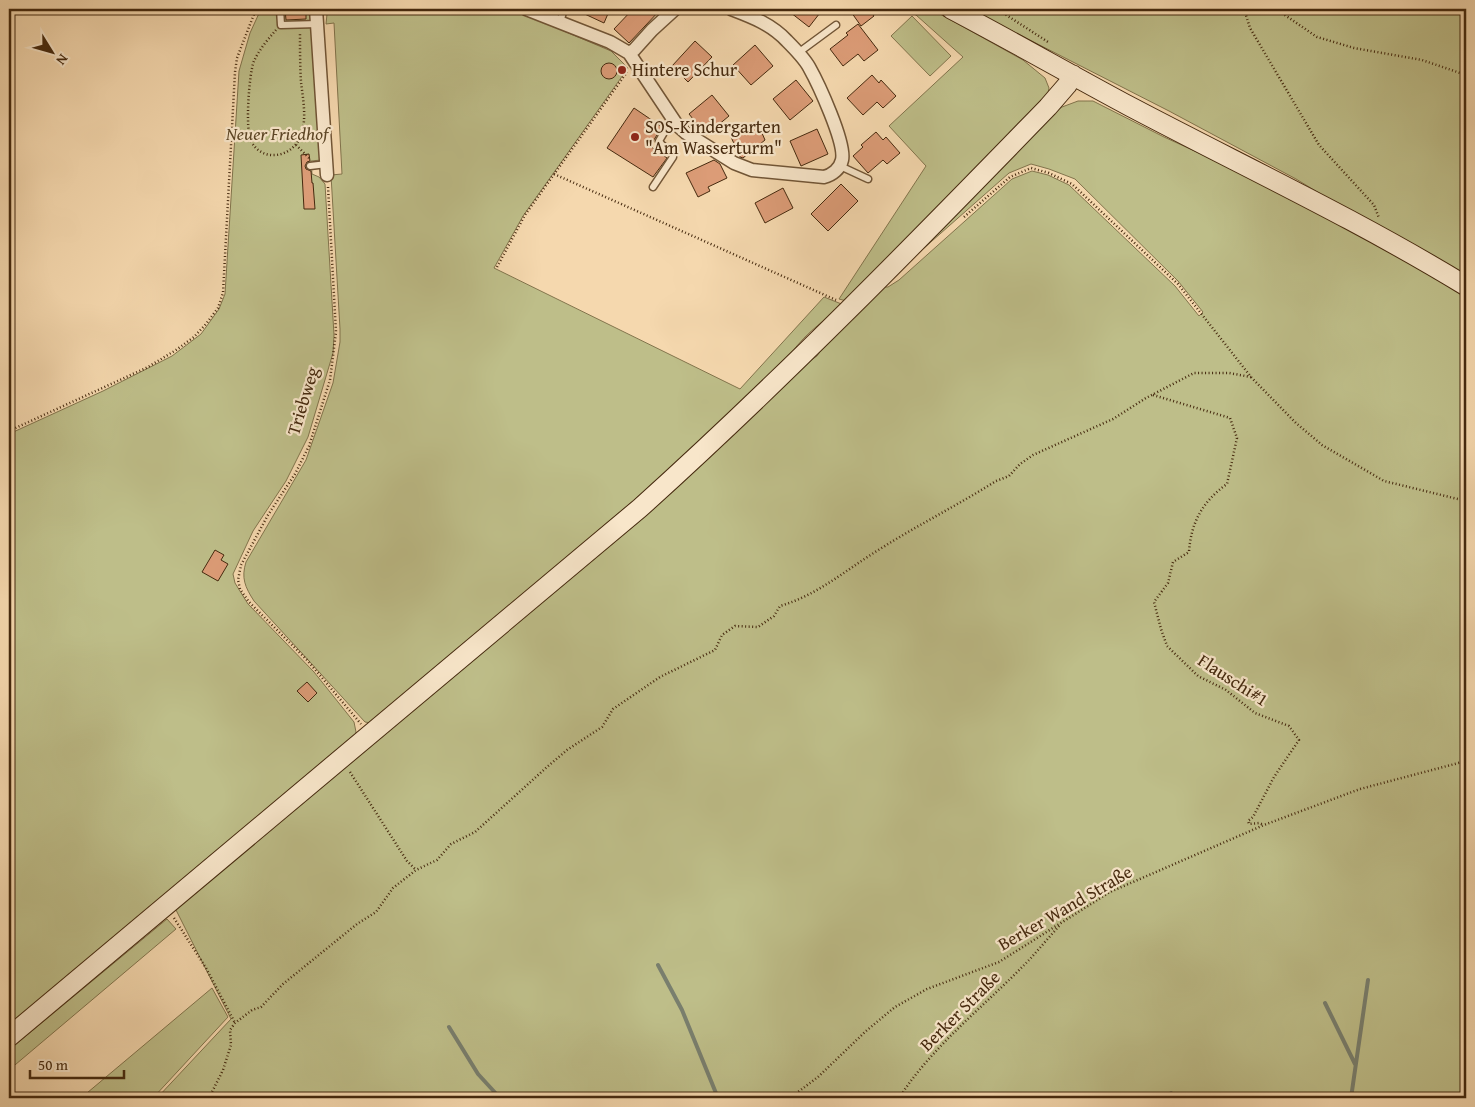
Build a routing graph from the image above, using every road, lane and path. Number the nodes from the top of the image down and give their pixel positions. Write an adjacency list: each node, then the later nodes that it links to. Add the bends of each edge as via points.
1 (256, 9): 34 (path, via 237,58 235,72 223,293 218,308 194,336 148,367)
2 (280, 9): 15 (lane)
3 (317, 9): 12 (street)
4 (526, 9): 11 (street)
5 (564, 9): 11 (lane)
6 (675, 9): 17 (street, via 634,50)
7 (731, 9): 16 (street, via 771,27)
8 (951, 9): 18 (main road)
9 (1244, 9): 27 (path, via 1250,28 1319,145 1374,205)
10 (1276, 9): 19 (path, via 1316,38 1422,60)
11 (560, 22): 17 (street, via 610,42)
12 (319, 24): 13 (lane); 23 (street)
13 (300, 25): 15 (lane); 21 (path, via 303,120)
14 (836, 25): 16 (lane)
15 (280, 26): 21 (path, via 254,60 248,126 250,139 260,152 270,156 280,155)
16 (798, 53): 22 (street, via 808,65 833,122 842,153)
17 (632, 58): 20 (street); 24 (path, via 626,74)
18 (1073, 75): 30 (main road); 31 (main road, via 1048,108)
19 (1466, 76)
20 (672, 119): 22 (street, via 686,133 734,163 752,170 824,178); 26 (lane, via 659,141 673,153 673,157)
21 (296, 145): 23 (path)
22 (840, 166): 25 (lane)
23 (321, 168): 36 (path, Triebweg, via 336,332 330,380 308,446 241,565 238,580 249,602 307,660)
24 (554, 174): 29 (path, via 525,215); 31 (path)
25 (868, 179)
26 (653, 188)
27 (1380, 220)
28 (959, 222): 32 (path, via 1010,177 1031,168 1060,177 1072,184 1178,284)
29 (497, 267)
30 (1466, 286)
31 (854, 306): 36 (main road, via 640,508)
32 (1251, 377): 33 (path, via 1229,373 1194,374); 35 (path, via 1322,445 1384,482)
33 (1153, 395): 39 (path, Flauschi#1, via 1230,418 1237,438 1227,484 1213,494 1201,510 1190,533 1189,552 1173,562 1168,583 1154,602 1167,646 1198,676 1226,690 1255,712 1289,726 1299,740 1248,821 1249,824); 40 (path, via 1112,419 1033,455 1008,476 918,526 818,591 780,606 774,616 758,627 735,626 722,634 715,650 660,677 613,710 602,727 567,750 475,832 450,844 437,860)
34 (9, 431)
35 (1466, 501)
36 (368, 734): 37 (main road)
37 (341, 758): 40 (path); 41 (main road)
38 (1466, 761): 39 (path, Berker Wand Straße, via 1360,789)
39 (1264, 825): 42 (path, Berker Wand Straße, via 1110,892)
40 (416, 870): 43 (path, via 393,888 376,912 283,984 261,1007)
41 (166, 906): 43 (path, via 206,968); 44 (main road)
42 (1063, 922): 46 (path, Berker Wand Straße, via 998,962 927,989 894,1007 818,1077); 47 (path, Berker Straße, via 913,1076)
43 (235, 1023): 45 (path, via 230,1030 232,1046)
44 (9, 1037)
45 (208, 1098)
46 (790, 1098)
47 (899, 1098)

